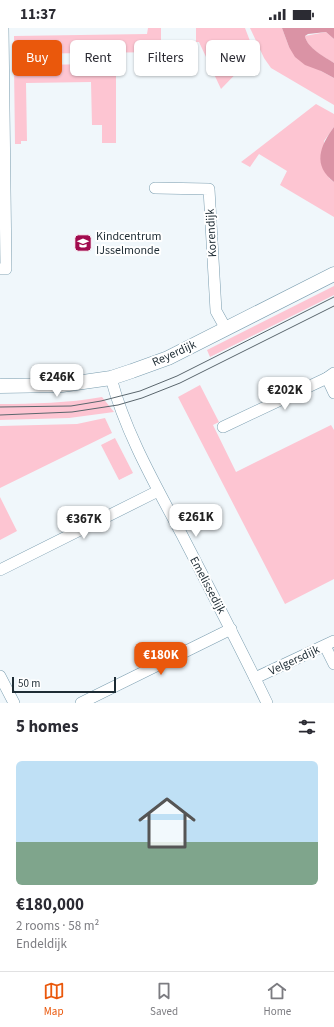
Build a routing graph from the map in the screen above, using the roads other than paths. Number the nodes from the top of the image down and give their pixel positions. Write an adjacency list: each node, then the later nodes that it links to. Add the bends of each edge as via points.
1 (3, 28): 3 (street, via 6,269)
2 (155, 188): 5 (street, Korendijk, via 209,189 216,310)
3 (0, 269)
4 (334, 274): 5 (street, Reyerdijk)
5 (226, 328): 7 (street, Reyerdijk, via 168,358)
6 (330, 376): 9 (street); 10 (street)
7 (111, 378): 8 (street, Reyerdijk, via 62,385); 11 (street, Emelissedijk, via 121,412)
8 (0, 386)
9 (334, 393)
10 (223, 427)
11 (158, 491): 12 (street); 13 (street, Emelissedijk)
12 (0, 570)
13 (231, 629): 17 (street, Emelissedijk); 19 (street)
14 (329, 644): 15 (street); 17 (street, Velgersdijk)
15 (334, 664)
16 (0, 676): 18 (street)
17 (255, 678): 20 (street, Emelissedijk)
18 (14, 703)
19 (81, 703)
20 (267, 703)

